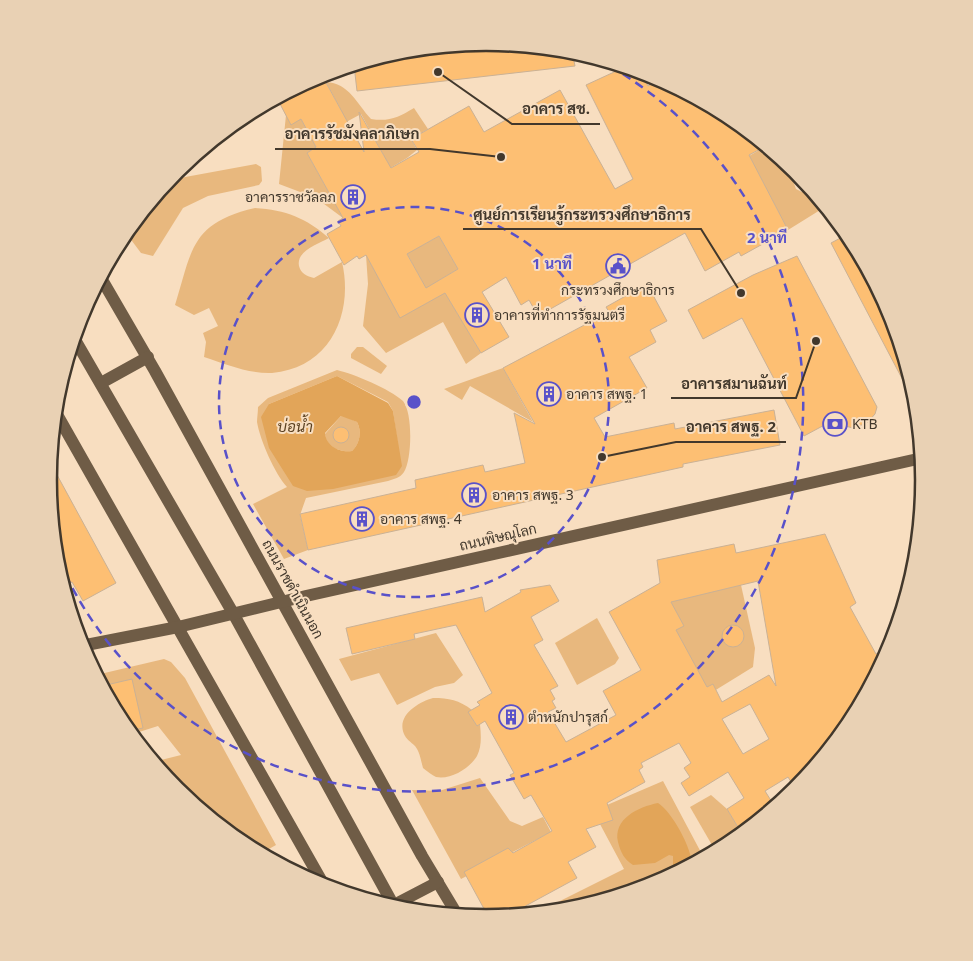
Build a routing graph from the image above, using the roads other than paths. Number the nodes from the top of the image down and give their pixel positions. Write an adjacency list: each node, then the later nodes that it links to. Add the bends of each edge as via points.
1 (105, 285): 3 (main road, ถนนราชดำเนินนอก)
2 (79, 346): 4 (main road)
3 (148, 357): 4 (main road); 7 (main road, ถนนราชดำเนินนอก)
4 (101, 382): 8 (main road)
5 (61, 422): 9 (main road)
6 (915, 460): 7 (main road, ถนนพิษณุโลก)
7 (283, 601): 8 (main road, ถนนพิษณุโลก); 12 (main road, ถนนราชดำเนินนอก)
8 (232, 614): 9 (main road, ถนนพิษณุโลก); 13 (main road)
9 (178, 627): 10 (main road, ถนนพิษณุโลก); 11 (main road)
10 (90, 644)
11 (318, 875)
12 (438, 882): 14 (main road); 15 (main road, ถนนราชดำเนินนอก)
13 (388, 898)
14 (402, 902)
15 (454, 909)

